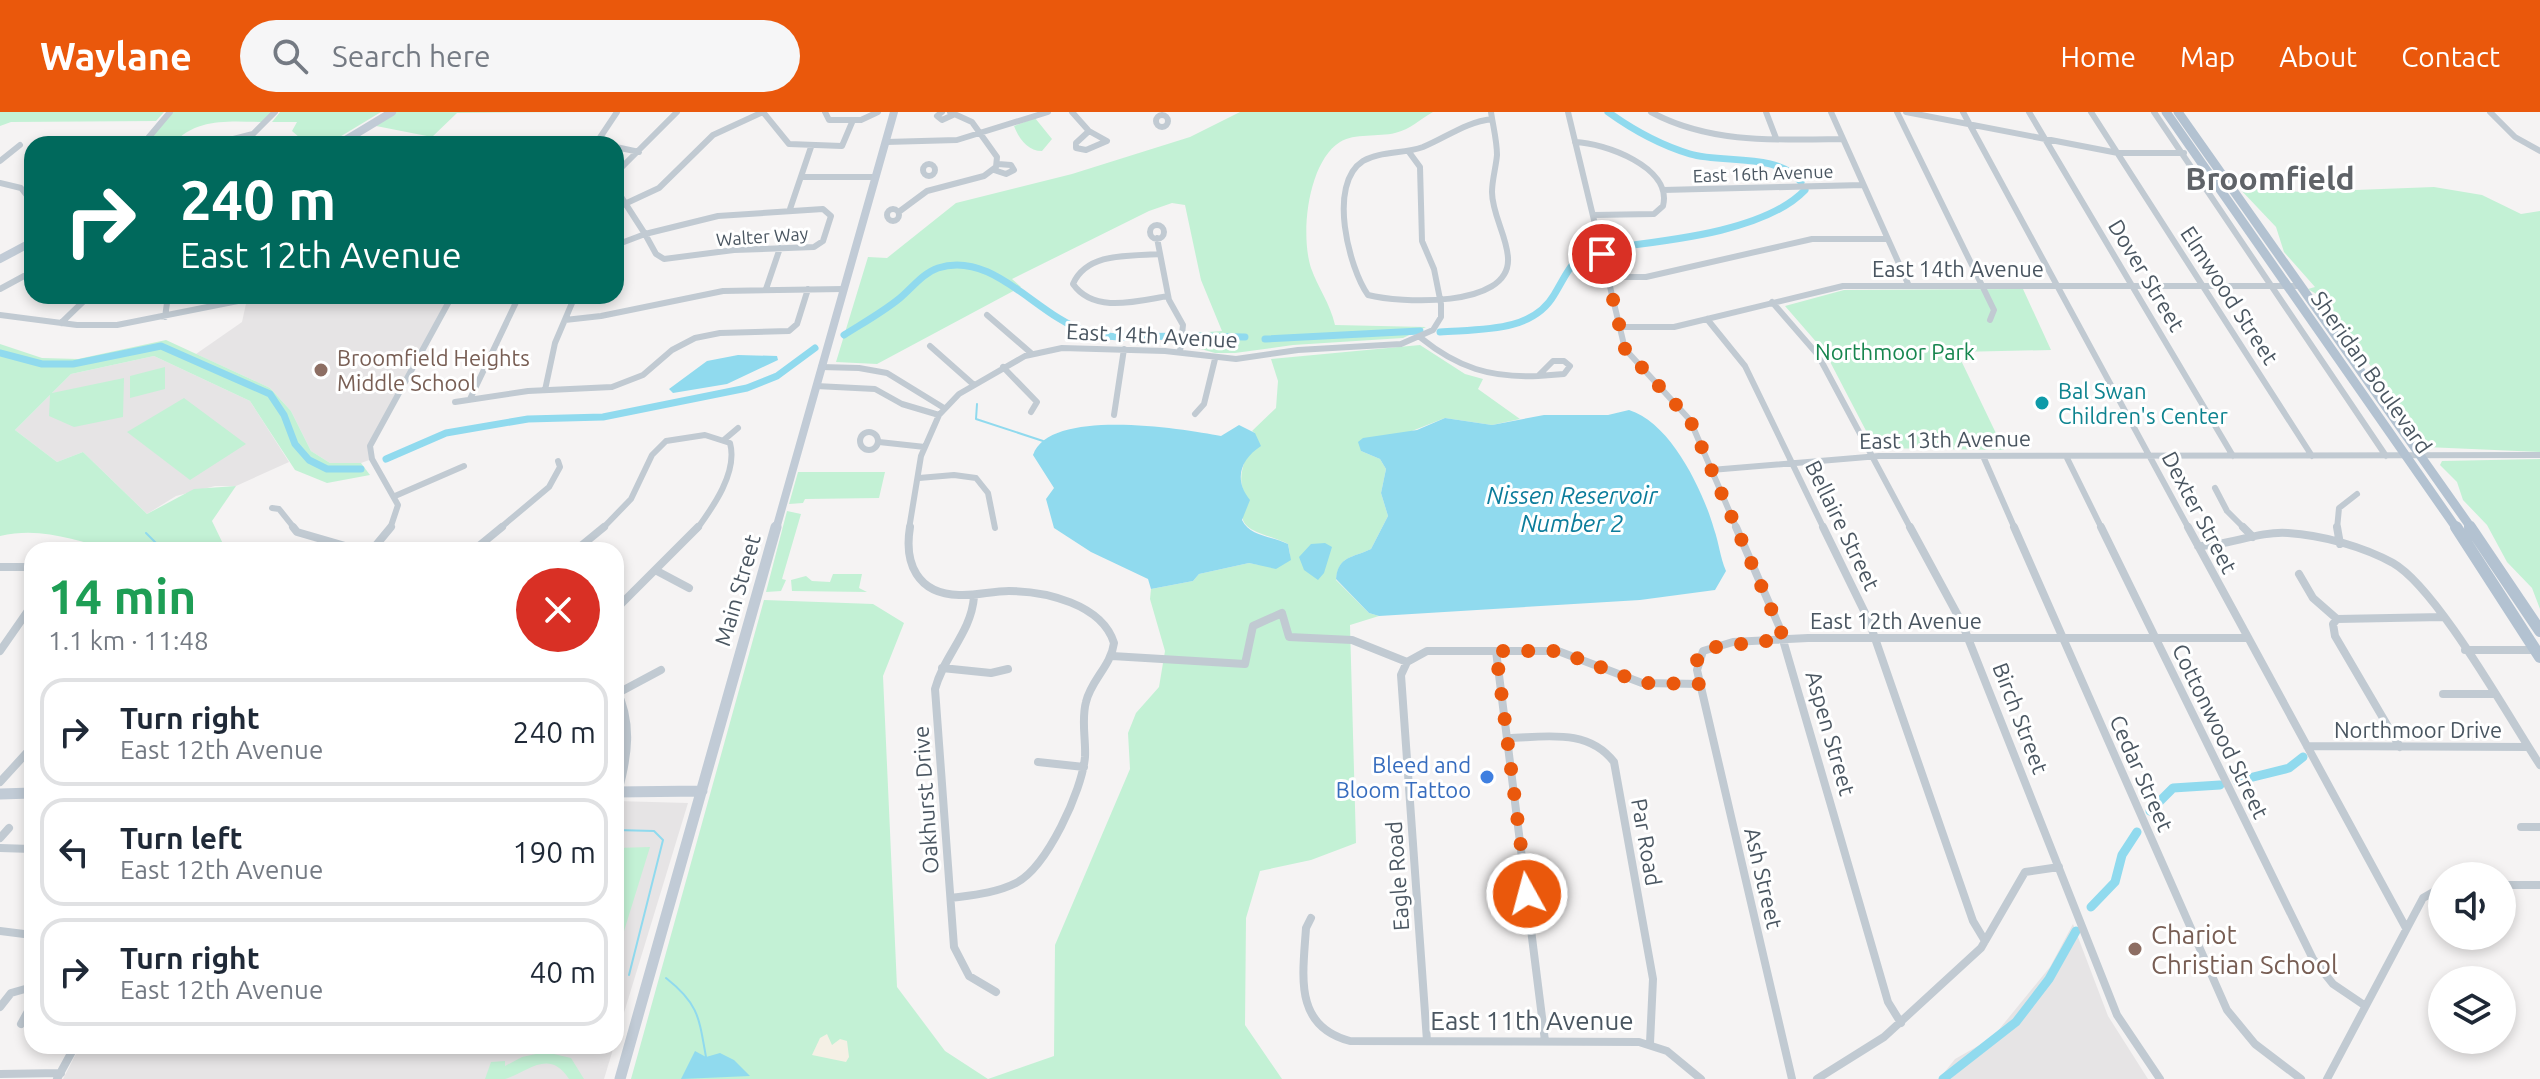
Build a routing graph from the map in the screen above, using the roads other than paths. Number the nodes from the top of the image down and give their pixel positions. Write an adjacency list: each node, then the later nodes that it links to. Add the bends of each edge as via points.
1 (170, 112): 36 (street)
2 (275, 112): 37 (street)
3 (392, 112): 38 (main road)
4 (617, 112): 39 (street)
5 (677, 112): 49 (street)
6 (733, 112): 32 (street)
7 (763, 112): 32 (street); 46 (street, via 785,142)
8 (825, 112): 31 (street, via 829,120)
9 (878, 112): 31 (street)
10 (894, 112): 43 (main road, Main Street)
11 (942, 112): 28 (street, via 937,116 942,120)
12 (1048, 112): 35 (street)
13 (1072, 112): 34 (street)
14 (1148, 112): 30 (street)
15 (1568, 112): 44 (street, Aspen Street)
16 (1651, 112): 40 (street, via 1686,129)
17 (1766, 112): 40 (street)
18 (1831, 112): 41 (street)
19 (1897, 112): 82 (street)
20 (1906, 112): 33 (street)
21 (1963, 112): 33 (street, Dexter Street)
22 (2029, 112): 42 (street, Dover Street)
23 (2091, 112): 51 (street, Elmwood Street)
24 (2154, 112): 52 (street, Sheridan Boulevard)
25 (2166, 112): 53 (main road, Sheridan Boulevard)
26 (2178, 112): 54 (main road, Sheridan Boulevard)
27 (2490, 112): 48 (street, via 2515,137)
28 (952, 113): 35 (street, via 970,120)
29 (1492, 115): 50 (street); 94 (street, via 1497,152 1492,194 1508,267 1483,291)
30 (1157, 118)
31 (853, 120): 46 (street, via 845,145)
32 (742, 121): 66 (street, via 699,145 659,188)
33 (1970, 124): 42 (street); 83 (street, Dexter Street)
34 (1088, 130): 34 (street, via 1105,137 1107,141 1086,150 1076,148)
35 (981, 134): 43 (street, via 950,141); 62 (street, via 996,167)
36 (150, 136)
37 (245, 136)
38 (352, 136)
39 (600, 136)
40 (1776, 138): 41 (street)
41 (1843, 139): 61 (street)
42 (2045, 139): 51 (street); 84 (street, Dover Street)
43 (886, 142): 59 (main road, Main Street)
44 (1575, 142): 63 (street, via 1597,143 1652,171); 70 (street, Aspen Street)
45 (20, 145): 55 (street)
46 (811, 147): 58 (street)
47 (624, 149): 49 (street)
48 (2540, 151)
49 (639, 152): 56 (street)
50 (1409, 152): 94 (street, via 1420,167 1422,241); 94 (street, via 1355,167 1347,183 1349,261 1363,289 1376,299)
51 (2118, 153): 52 (street); 85 (street, Elmwood Street)
52 (2182, 153): 53 (street); 86 (street, Sheridan Boulevard)
53 (2195, 153): 54 (street); 87 (main road, Sheridan Boulevard)
54 (2207, 153): 88 (main road, Sheridan Boulevard)
55 (0, 161)
56 (624, 166)
57 (934, 173): 62 (street)
58 (801, 177): 59 (street); 68 (street)
59 (876, 177): 92 (main road, Main Street)
60 (0, 183): 64 (street)
61 (1863, 185): 63 (street, East 16th Avenue); 73 (street)
62 (944, 186): 69 (street, via 920,195)
63 (1663, 190): 70 (street, via 1665,206 1654,214)
64 (24, 192)
65 (624, 200): 66 (street)
66 (627, 204): 67 (street); 71 (street)
67 (624, 205)
68 (790, 209): 71 (street, via 715,214); 76 (street, Walter Way, via 823,209 831,216 818,246)
69 (900, 211)
70 (1593, 215): 80 (street, Aspen Street)
71 (643, 235): 74 (street); 76 (street, Walter Way, via 656,254 668,260)
72 (1157, 238): 77 (street)
73 (1887, 239): 80 (street, via 1812,239 1646,277); 81 (street)
74 (624, 242)
75 (24, 246): 78 (main road)
76 (780, 248): 90 (street)
77 (1160, 254): 93 (street); 93 (street, via 1100,261 1078,272 1073,284 1082,296 1100,302)
78 (0, 259)
79 (24, 276): 89 (street)
80 (1608, 277): 109 (street, Aspen Street)
81 (1909, 286): 82 (street, East 14th Avenue); 95 (street, East 14th Avenue, via 1838,286)
82 (1983, 286): 83 (street, East 14th Avenue); 107 (street, via 1994,310)
83 (2057, 286): 84 (street, East 14th Avenue); 138 (street, Dexter Street)
84 (2132, 286): 85 (street, East 14th Avenue); 139 (street, Dover Street)
85 (2203, 286): 86 (street, East 14th Avenue); 140 (street, Elmwood Street)
86 (2272, 286): 87 (street, East 14th Avenue); 141 (street, Sheridan Boulevard)
87 (2288, 286): 88 (street, East 14th Avenue); 132 (main road, Sheridan Boulevard)
88 (2300, 286): 133 (main road, Sheridan Boulevard)
89 (0, 289)
90 (766, 289): 91 (street); 106 (street, via 707,292 615,316)
91 (808, 289): 92 (street); 121 (street, via 797,324 789,331 705,335 678,346 622,385)
92 (843, 289): 116 (main road, Main Street)
93 (1168, 296): 113 (street, via 1183,325)
94 (1440, 299): 110 (street, via 1439,322)
95 (1772, 302): 105 (street, East 14th Avenue); 135 (street, Birch Street, via 1818,355)
96 (81, 304): 108 (street)
97 (167, 304): 104 (street)
98 (218, 304): 104 (street)
99 (448, 304): 149 (street, via 370,446 372,459)
100 (515, 304): 122 (street)
101 (572, 304): 106 (street)
102 (0, 315): 108 (street)
103 (987, 315): 114 (street)
104 (165, 317): 108 (street, via 102,326)
105 (1707, 319): 109 (street, East 14th Avenue, via 1674,327); 143 (street, Bellaire Street, via 1745,366)
106 (565, 320): 121 (street)
107 (1990, 320)
108 (61, 323)
109 (1620, 327): 145 (street, Aspen Street, via 1630,357 1690,420)
110 (1421, 338): 115 (street, East 14th Avenue); 118 (street, via 1468,371 1498,378)
111 (930, 346): 119 (street)
112 (1124, 349): 113 (street, East 14th Avenue); 114 (street, East 14th Avenue); 127 (street)
113 (1180, 352): 115 (street, East 14th Avenue)
114 (1031, 353): 117 (street, East 14th Avenue)
115 (1215, 359): 126 (street, via 1204,404)
116 (821, 367): 120 (main road, Main Street); 124 (street, via 879,371)
117 (1003, 367): 119 (street, East 14th Avenue); 125 (street, via 1034,395 1037,402)
118 (1538, 376): 118 (street, via 1564,374 1570,366 1556,360)
119 (974, 385): 124 (street, East 14th Avenue)
120 (816, 386): 124 (street, via 875,389 907,406); 200 (main road, Main Street)
121 (545, 390): 122 (street)
122 (470, 399): 123 (street)
123 (455, 402)
124 (941, 411): 131 (street)
125 (1031, 412)
126 (1195, 414)
127 (1114, 415)
128 (738, 428): 129 (street)
129 (725, 439): 156 (street, via 682,436 657,446 629,502); 161 (street, via 733,452 717,502 694,535)
130 (879, 442): 131 (street)
131 (925, 447): 146 (street)
132 (2406, 455): 133 (street, East 13th Avenue); 141 (street, East 13th Avenue); 179 (main road, Sheridan Boulevard)
133 (2420, 455): 134 (street, East 13th Avenue); 169 (main road, Sheridan Boulevard)
134 (2540, 455)
135 (1872, 456): 136 (street, East 13th Avenue); 143 (street, East 13th Avenue); 171 (street, Birch Street)
136 (1983, 456): 137 (street, East 13th Avenue); 172 (street, Cedar Street)
137 (2066, 456): 138 (street, East 13th Avenue); 173 (street, Cottonwood Street)
138 (2149, 456): 139 (street, East 13th Avenue); 158 (street, Dexter Street)
139 (2233, 456): 140 (street, East 13th Avenue)
140 (2312, 456): 141 (street, East 13th Avenue)
141 (2386, 456)
142 (558, 461): 155 (street, via 549,487)
143 (1793, 463): 145 (street, East 13th Avenue); 170 (street, Bellaire Street)
144 (464, 466): 149 (street)
145 (1711, 470): 175 (street, Aspen Street)
146 (919, 478): 151 (street, via 959,475 981,480 989,488); 164 (street, via 906,549 910,567 946,594)
147 (2215, 488): 152 (street, via 2227,511)
148 (2357, 494): 157 (street, via 2337,511)
149 (395, 496): 154 (street, via 396,519)
150 (272, 508): 153 (street, via 279,509 297,532)
151 (995, 528)
152 (2253, 537): 157 (street, via 2290,533); 158 (street)
153 (331, 542)
154 (378, 542)
155 (484, 542)
156 (585, 542)
157 (2340, 544): 167 (street, via 2409,573)
158 (2198, 546): 174 (street, Dexter Street)
159 (0, 567): 160 (street)
160 (24, 567)
161 (657, 571): 163 (street); 165 (street)
162 (2299, 574): 168 (street, via 2313,598)
163 (689, 588)
164 (974, 597): 180 (street, via 1012,591 1086,609 1109,629); 182 (street, Oakhurst Drive, via 972,624)
165 (624, 602)
166 (24, 616): 177 (street)
167 (2443, 617): 168 (street); 176 (street)
168 (2337, 619): 192 (street, via 2335,636)
169 (2540, 631)
170 (1876, 637): 171 (street, East 12th Avenue); 175 (street, East 12th Avenue); 219 (street, Bellaire Street, via 1973,921)
171 (1969, 637): 172 (street, East 12th Avenue); 210 (street, Birch Street)
172 (2063, 638): 173 (street, East 12th Avenue); 238 (street, Cedar Street, via 2227,1010 2255,1044)
173 (2156, 638): 174 (street, East 12th Avenue); 222 (street, Cottonwood Street, via 2313,959 2333,984)
174 (2248, 638): 191 (street, Dexter Street)
175 (1784, 639): 185 (street, East 12th Avenue, via 1707,648 1697,659); 225 (street, Aspen Street, via 1888,1002)
176 (2465, 650): 179 (street); 188 (street)
177 (0, 651)
178 (1496, 651): 181 (street, via 1427,651); 185 (street, via 1558,651 1642,683); 190 (street)
179 (2539, 652)
180 (1112, 656): 181 (street, via 1245,664 1253,626 1282,613 1289,637 1352,640); 198 (street, via 1084,705)
181 (1407, 662): 227 (street, Eagle Road, via 1401,675)
182 (942, 668): 183 (street, via 991,673); 214 (street, Oakhurst Drive, via 935,689)
183 (1008, 669)
184 (661, 670): 186 (street)
185 (1700, 684): 235 (street, Ash Street)
186 (624, 688)
187 (2443, 694): 188 (street)
188 (2494, 694): 193 (street)
189 (624, 717): 195 (street, via 629,735)
190 (1508, 738): 228 (street); 229 (street, Par Road, via 1583,738 1602,747 1614,762 1653,979)
191 (2307, 746): 192 (street, Northmoor Drive); 216 (street, Dexter Street)
192 (2400, 747): 193 (street, Northmoor Drive)
193 (2528, 747): 197 (street)
194 (24, 756): 199 (street)
195 (624, 759)
196 (1038, 762): 198 (street)
197 (2540, 765)
198 (1084, 767): 214 (street, via 1034,869 1004,888)
199 (0, 782)
200 (702, 791): 201 (main road); 233 (main road, Main Street)
201 (624, 792)
202 (24, 793): 203 (main road)
203 (0, 794)
204 (2521, 827): 205 (street)
205 (2540, 827)
206 (9, 828): 207 (street)
207 (0, 838)
208 (0, 848): 209 (street)
209 (24, 849)
210 (2059, 867): 219 (street, via 2034,868 2021,876); 237 (street, Birch Street, via 2117,1015)
211 (2516, 885): 212 (street)
212 (2540, 885)
213 (2428, 895): 216 (street)
214 (951, 898): 221 (street, Oakhurst Drive, via 959,963 979,985)
215 (1311, 918): 227 (street, East 11th Avenue, via 1305,943 1309,1017 1323,1033 1350,1041)
216 (2406, 928): 222 (street)
217 (0, 931): 218 (street)
218 (24, 934)
219 (1985, 941): 225 (street)
220 (24, 989): 223 (street, via 11,993)
221 (996, 992)
222 (2364, 1005): 239 (street)
223 (0, 1007)
224 (24, 1019): 226 (street)
225 (1901, 1023): 236 (street)
226 (21, 1024)
227 (1427, 1041): 228 (street, East 11th Avenue)
228 (1545, 1041): 229 (street, East 11th Avenue)
229 (1650, 1043): 234 (street, East 11th Avenue)
230 (71, 1054): 232 (street)
231 (0, 1074): 232 (street)
232 (59, 1076)
233 (620, 1079)
234 (1701, 1079)
235 (1792, 1079)
236 (1817, 1079)
237 (2160, 1079)
238 (2301, 1079)
239 (2327, 1079)

